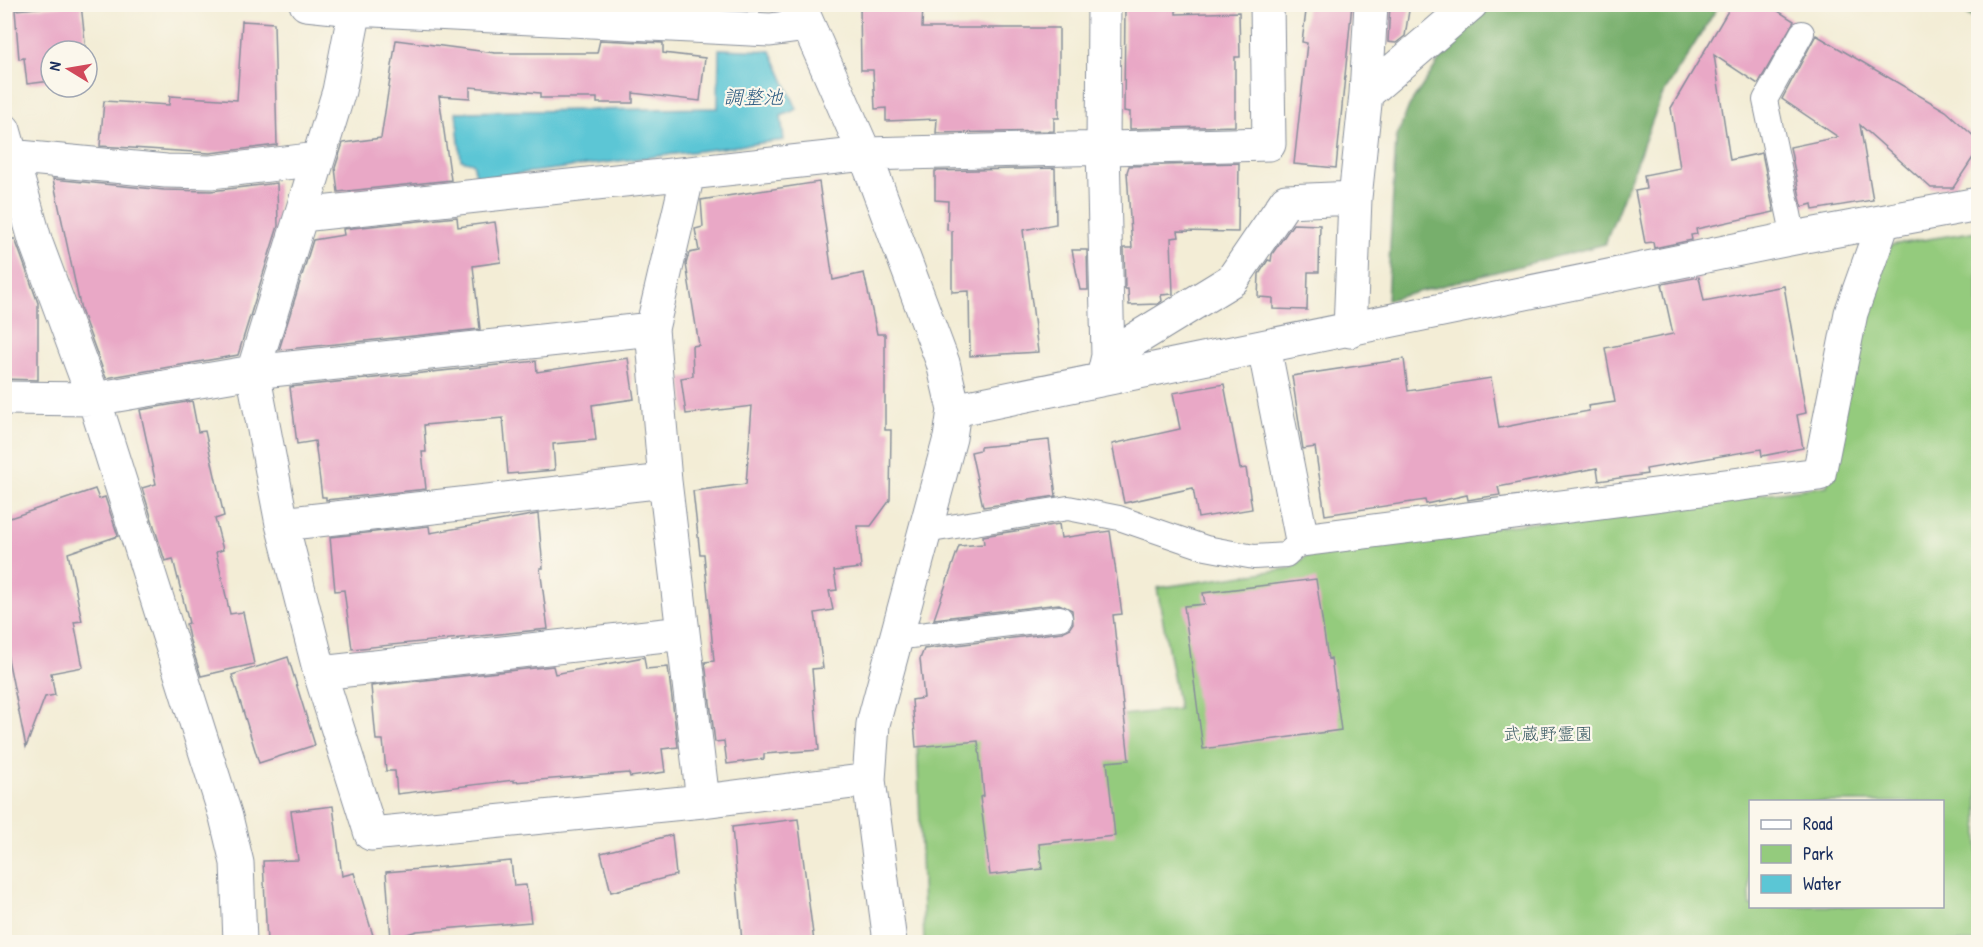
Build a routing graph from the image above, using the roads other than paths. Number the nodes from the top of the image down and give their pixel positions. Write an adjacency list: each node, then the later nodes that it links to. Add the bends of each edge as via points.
1 (306, 4): 6 (street)
2 (1104, 4): 11 (street)
3 (1267, 4): 11 (street, via 1269,144)
4 (1371, 4): 9 (street)
5 (1472, 4): 9 (street)
6 (355, 7): 7 (street, via 770,30); 13 (street, via 339,91)
7 (803, 15): 12 (street)
8 (1803, 33): 19 (lane, via 1765,100)
9 (1366, 94): 15 (street)
10 (7, 143): 13 (street, via 166,171 211,172); 26 (street, via 36,243)
11 (1102, 148): 12 (street); 23 (street)
12 (865, 154): 14 (street); 27 (street, via 943,363)
13 (318, 159): 17 (street)
14 (688, 174): 17 (street); 20 (street)
15 (1356, 198): 21 (street); 23 (street, via 1286,201 1232,280)
16 (1978, 204): 18 (street)
17 (303, 215): 24 (street)
18 (1883, 223): 19 (street); 31 (street, via 1851,313 1819,474)
19 (1794, 238): 21 (street)
20 (652, 329): 24 (street); 28 (street)
21 (1350, 331): 22 (street)
22 (1264, 346): 23 (street); 31 (street)
23 (1105, 367): 27 (street)
24 (253, 372): 26 (street); 29 (street)
25 (4, 398): 26 (street)
26 (94, 399): 38 (street, via 226,817 237,863)
27 (954, 410): 30 (street)
28 (665, 481): 29 (street); 33 (street)
29 (282, 524): 35 (street)
30 (925, 531): 31 (lane, via 1068,508 1119,518 1206,548 1254,557 1286,555); 34 (street)
31 (1302, 540)
32 (1060, 618): 34 (lane)
33 (683, 633): 35 (street); 37 (street)
34 (894, 638): 36 (street, via 873,724)
35 (320, 673): 37 (street, via 371,834)
36 (869, 780): 37 (street); 39 (street)
37 (703, 801)
38 (240, 942)
39 (890, 942)

